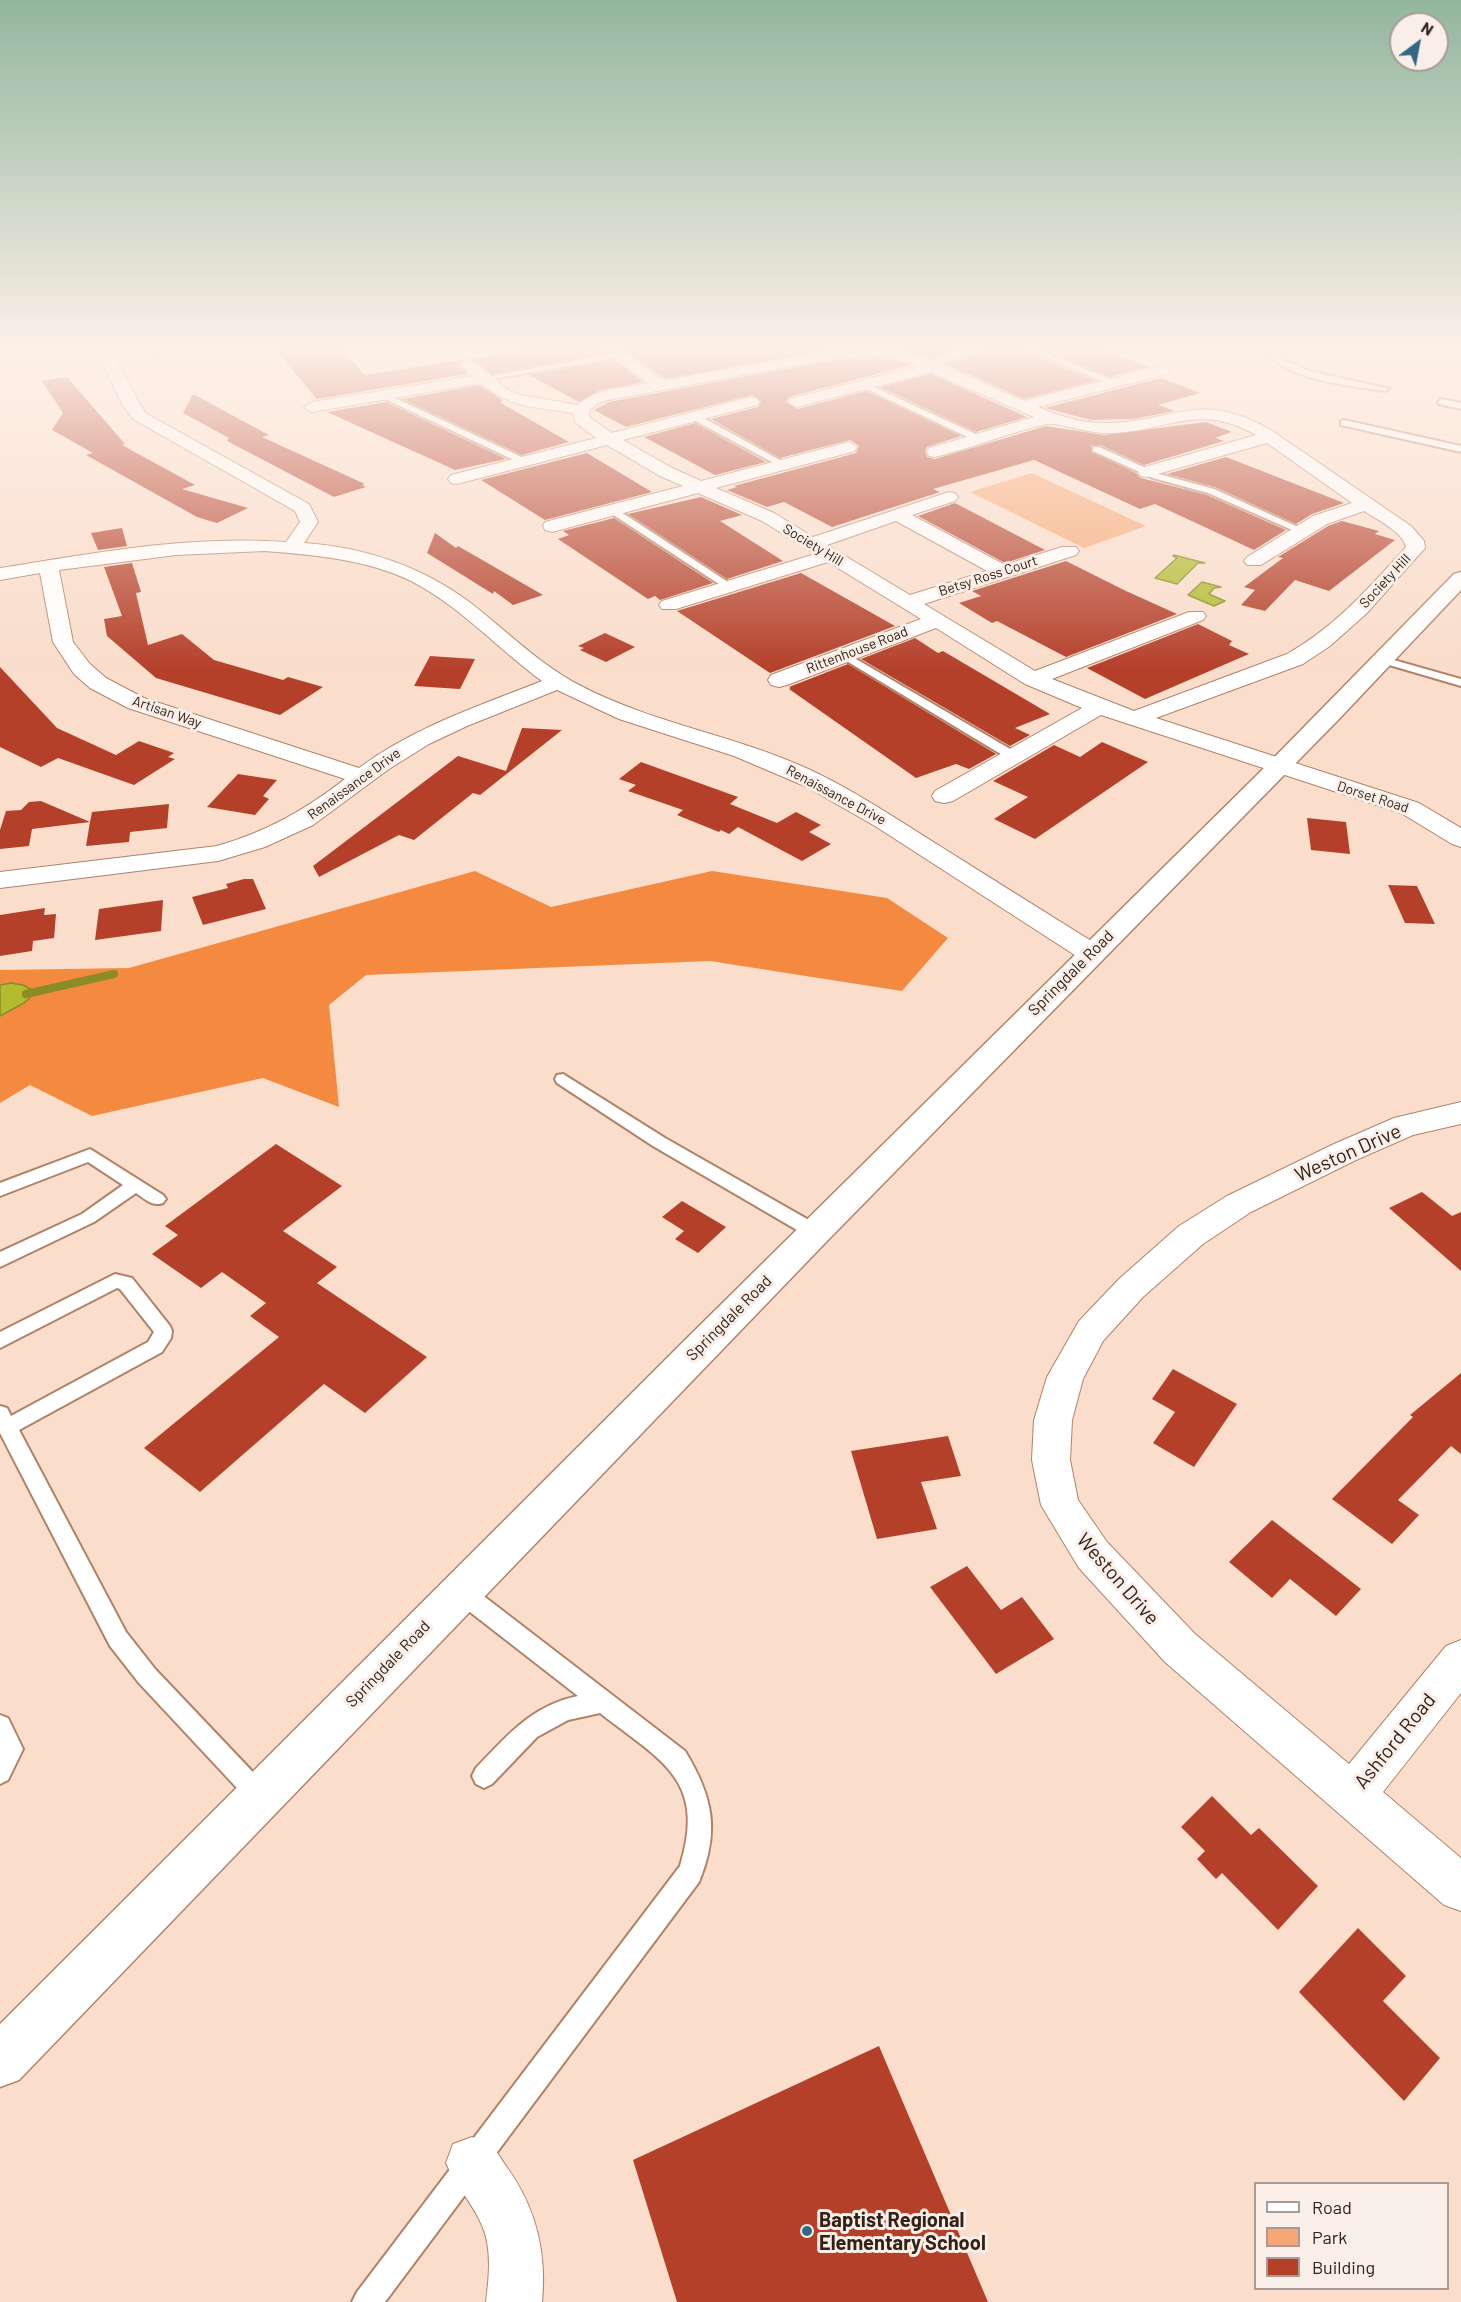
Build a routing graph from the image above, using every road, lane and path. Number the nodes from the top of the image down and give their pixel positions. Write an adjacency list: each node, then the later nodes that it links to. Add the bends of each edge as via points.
1 (208, 455): 22 (street, via 303,508 309,522)
2 (513, 455): 10 (lane)
3 (540, 455): 10 (street)
4 (638, 455): 14 (street, Society Hill)
5 (766, 455): 11 (lane)
6 (819, 455): 11 (street)
7 (1110, 455): 12 (lane)
8 (1205, 455): 12 (street)
9 (1296, 455): 16 (street, Society Hill)
10 (523, 460): 13 (street)
11 (784, 465): 14 (street)
12 (1147, 472): 20 (lane, via 1211,491)
13 (457, 479)
14 (696, 488): 17 (street); 21 (street, Society Hill, via 768,517)
15 (949, 497): 18 (street)
16 (1366, 504): 20 (street, via 1320,520); 42 (street, Society Hill, via 1404,530 1415,541 1416,548 1360,609 1323,642 1295,659)
17 (612, 510): 19 (street); 30 (lane)
18 (896, 514): 21 (street); 27 (street)
19 (552, 526)
20 (1302, 531): 25 (street)
21 (810, 544): 24 (street, Society Hill)
22 (292, 547): 26 (street, Renaissance Drive, via 181,548); 39 (street, Renaissance Drive, via 366,559 417,577)
23 (1069, 551): 27 (street, Betsy Ross Court)
24 (830, 555): 30 (street); 31 (street, Society Hill)
25 (1254, 561)
26 (49, 567): 28 (street, Renaissance Drive); 45 (street, Artisan Way, via 63,642 82,669 98,683 136,703)
27 (1002, 571): 31 (street, Betsy Ross Court)
28 (0, 574)
29 (1461, 578): 36 (main road, Springdale Road)
30 (729, 586): 32 (street)
31 (907, 603): 34 (street, Society Hill)
32 (669, 605)
33 (1196, 616): 37 (street)
34 (936, 621): 35 (street, Rittenhouse Road); 37 (street, Society Hill)
35 (844, 656): 38 (street, Rittenhouse Road); 43 (lane)
36 (1383, 660): 40 (lane); 44 (main road, Springdale Road)
37 (1033, 679): 41 (street, Society Hill)
38 (779, 680)
39 (559, 682): 45 (street, Renaissance Drive, via 424,737); 49 (street, Renaissance Drive, via 622,712 744,751 818,783)
40 (1461, 683)
41 (1099, 707): 42 (street, Society Hill); 43 (street)
42 (1132, 718): 44 (street, Society Hill)
43 (1013, 756): 46 (street)
44 (1279, 767): 47 (street, Dorset Road, via 1410,808); 49 (main road, Springdale Road)
45 (363, 777): 48 (street, Renaissance Drive, via 305,819 236,848)
46 (944, 796)
47 (1461, 839)
48 (0, 880)
49 (1091, 953): 55 (main road, Springdale Road)
50 (563, 1079): 55 (lane, via 659,1142)
51 (1461, 1113): 65 (street, Weston Drive, via 1405,1126 1345,1152 1239,1204 1191,1235 1131,1288 1091,1331 1065,1377 1053,1420 1051,1460 1060,1505 1093,1555 1180,1648)
52 (136, 1185): 53 (lane, via 90,1155); 54 (lane); 56 (lane, via 88,1218)
53 (0, 1190)
54 (158, 1199)
55 (814, 1232): 59 (main road, Springdale Road)
56 (0, 1260)
57 (0, 1341): 58 (lane, via 114,1281 126,1283 164,1331 155,1347)
58 (4, 1420): 66 (lane, via 118,1639 147,1676)
59 (460, 1591): 61 (lane); 66 (main road, Springdale Road)
60 (1461, 1660): 65 (street, Ashford Road)
61 (603, 1702): 64 (lane, via 564,1710 529,1729); 69 (lane, via 677,1759 693,1783 700,1812 699,1843 690,1873)
62 (0, 1726): 63 (lane, via 11,1749)
63 (0, 1772)
64 (484, 1776)
65 (1352, 1795): 67 (street, Weston Drive)
66 (260, 1796): 68 (main road, Springdale Road)
67 (1461, 1888)
68 (0, 2061)
69 (471, 2163): 70 (lane); 71 (street, via 505,2214 515,2248)
70 (367, 2302)
71 (514, 2302)

